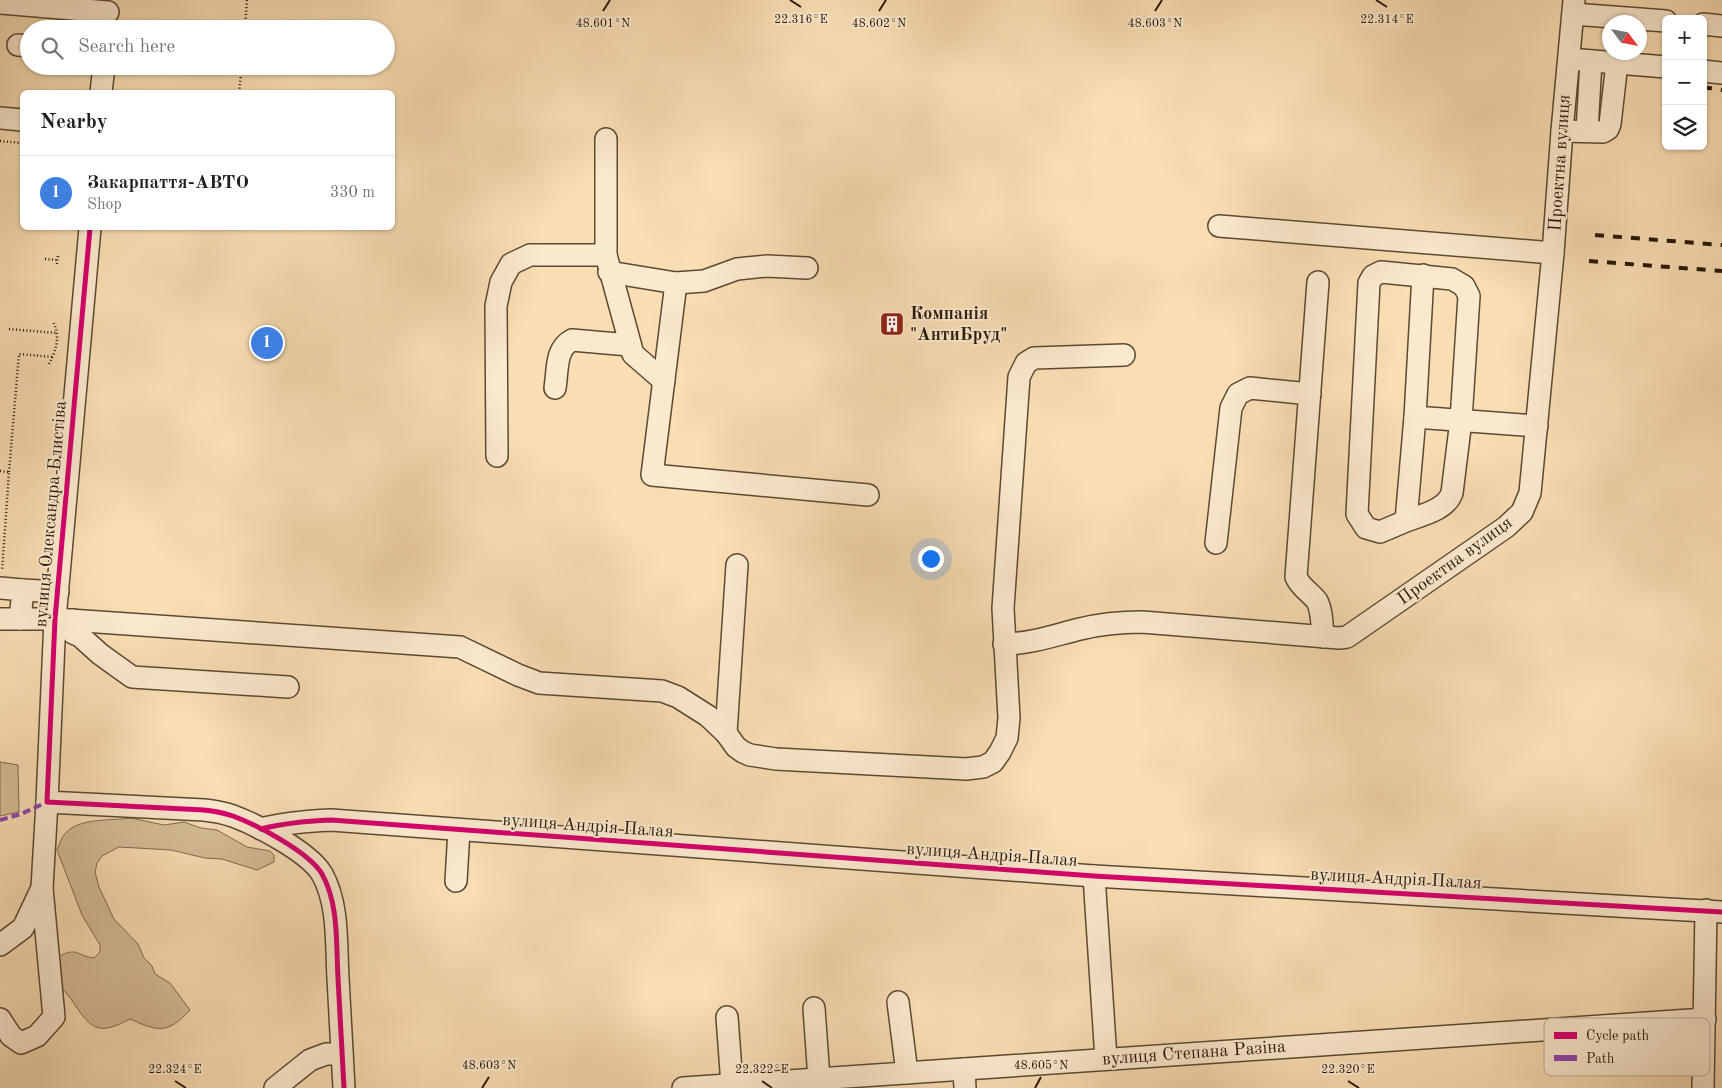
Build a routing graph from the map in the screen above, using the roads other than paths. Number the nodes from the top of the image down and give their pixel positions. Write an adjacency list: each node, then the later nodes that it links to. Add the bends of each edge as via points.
1 (0, 3): 3 (street)
2 (1574, 7): 4 (street); 7 (street, Проектна вулиця)
3 (108, 13)
4 (1662, 21)
5 (1707, 24): 6 (street)
6 (1722, 26)
7 (1569, 59): 8 (street); 18 (street, Проектна вулиця)
8 (1591, 61): 9 (street); 17 (street)
9 (1617, 63): 10 (street); 17 (street, via 1610,124 1603,132)
10 (1662, 68)
11 (1707, 71): 12 (street)
12 (1722, 73)
13 (103, 75): 14 (street)
14 (101, 90)
15 (0, 118): 16 (street)
16 (20, 120)
17 (1587, 131): 18 (street)
18 (1562, 132): 22 (street, Проектна вулиця)
19 (606, 139): 23 (street)
20 (1219, 226): 22 (street)
21 (90, 230): 43 (street, вулиця Олександра Блистіва)
22 (1553, 253): 35 (street, Проектна вулиця)
23 (607, 264): 27 (street); 28 (street); 36 (street, via 530,255 511,264 501,282 496,306)
24 (807, 268): 27 (street, via 767,266 737,269 704,281)
25 (1423, 275): 33 (street); 34 (street, via 1452,279 1464,286 1469,296); 38 (street, via 1381,272 1369,283 1357,514 1366,528 1380,532)
26 (1318, 282): 32 (street)
27 (676, 283): 30 (street)
28 (629, 345): 30 (street, via 632,354); 31 (street, via 572,340 564,344)
29 (1124, 355): 47 (street, via 1034,358 1026,363 1020,378)
30 (664, 380): 37 (street, via 652,475)
31 (555, 388)
32 (1310, 394): 39 (street, via 1250,388 1238,394 1230,408); 46 (street, via 1296,577 1299,585 1316,600)
33 (1415, 417): 34 (street); 38 (street)
34 (1461, 420): 35 (street); 38 (street, via 1450,501)
35 (1537, 426): 46 (street, Проектна вулиця, via 1530,493 1522,512 1506,527 1353,634 1339,638)
36 (497, 456)
37 (868, 495)
38 (1406, 521)
39 (1216, 543)
40 (737, 565): 49 (street)
41 (0, 588): 42 (street)
42 (23, 590): 43 (street); 45 (street)
43 (58, 592): 44 (street, вулиця Олександра Блистіва)
44 (64, 620): 45 (street); 48 (street, via 73,633 132,677); 49 (street, via 460,647 539,682 662,691 708,716); 50 (street, вулиця Олександра Блистіва)
45 (5, 623)
46 (1323, 637): 47 (street, Проектна вулиця, via 1120,622 1019,644)
47 (1004, 644): 49 (street, via 1009,718 1007,738 993,762 983,767 938,769 776,759 743,752)
48 (288, 687)
49 (726, 733)
50 (47, 802): 51 (street, via 204,810 235,817); 55 (street, вулиця Олександра Блистіва)
51 (261, 829): 52 (street, вулиця Андрія Палая, via 300,821 331,820); 64 (street, via 314,864 327,887 335,923)
52 (459, 830): 53 (street, вулиця Андрія Палая); 54 (street)
53 (1094, 876): 56 (street, вулиця Андрія Палая); 65 (street, вулиця Андрія Палая)
54 (456, 881)
55 (42, 888): 57 (street, via 23,928); 62 (street, via 54,1017 38,1036 21,1044 11,1036)
56 (1714, 911): 61 (street)
57 (0, 945)
58 (898, 1002): 66 (street)
59 (814, 1008): 68 (street)
60 (727, 1017): 69 (street)
61 (1705, 1018)
62 (0, 1019)
63 (1544, 1030): 65 (street, вулиця Степана Разіна)
64 (342, 1054): 70 (street, via 326,1054 310,1060); 71 (street)
65 (1106, 1059): 67 (street, вулиця Степана Разіна)
66 (907, 1073): 67 (street, вулиця Степана Разіна); 68 (street, вулиця Степана Разіна)
67 (964, 1078)
68 (819, 1079): 69 (street, вулиця Степана Разіна)
69 (732, 1085): 72 (street, вулиця Степана Разіна)
70 (275, 1088)
71 (344, 1088)
72 (683, 1088)

